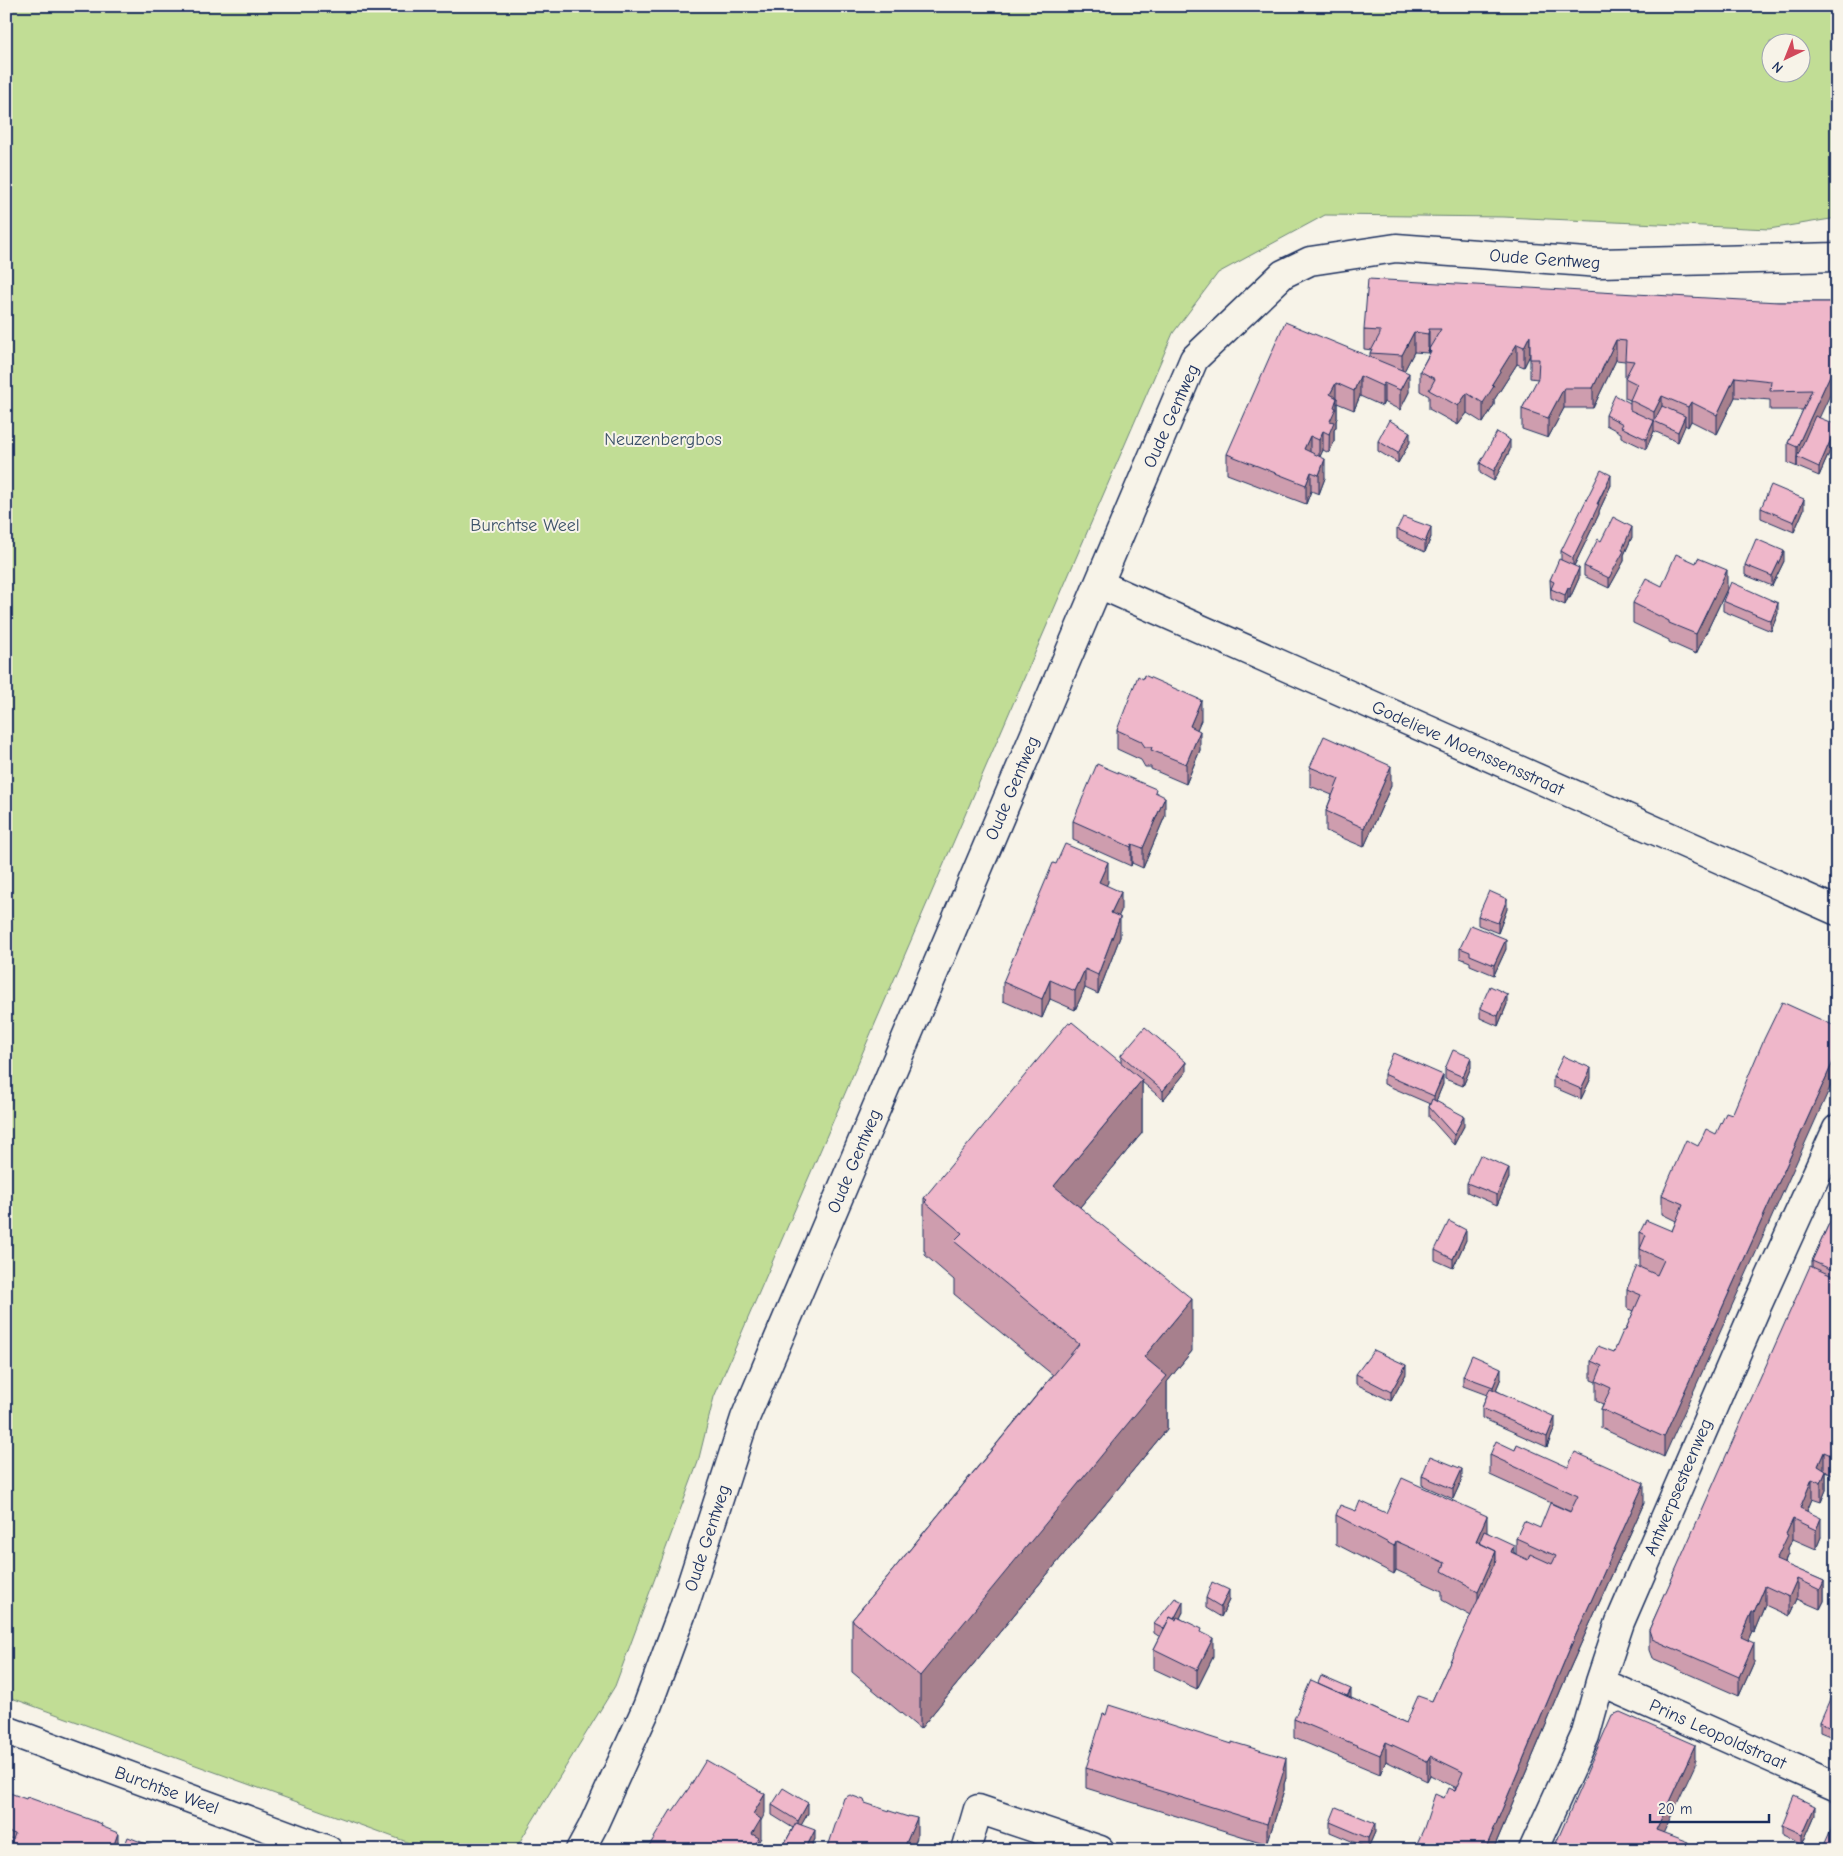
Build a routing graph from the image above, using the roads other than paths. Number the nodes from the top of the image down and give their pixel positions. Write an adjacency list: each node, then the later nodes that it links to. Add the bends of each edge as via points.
1 (1837, 257): 2 (street, Oude Gentweg, via 1600,263 1396,248 1310,261 1283,274 1194,359)
2 (1098, 584): 3 (street, Godelieve Moenssensstraat); 9 (street, Oude Gentweg, via 745,1418 684,1607 650,1698)
3 (1837, 911)
4 (1837, 1130): 5 (street, Antwerpsesteenweg, via 1620,1622)
5 (1600, 1682): 7 (street, Prins Leopoldstraat); 12 (street, Antwerpsesteenweg, via 1585,1736)
6 (6, 1730): 8 (street, Burchtse Weel)
7 (1837, 1787)
8 (328, 1850)
9 (580, 1850)
10 (966, 1850): 11 (street, via 978,1809)
11 (1100, 1850)
12 (1533, 1850)

